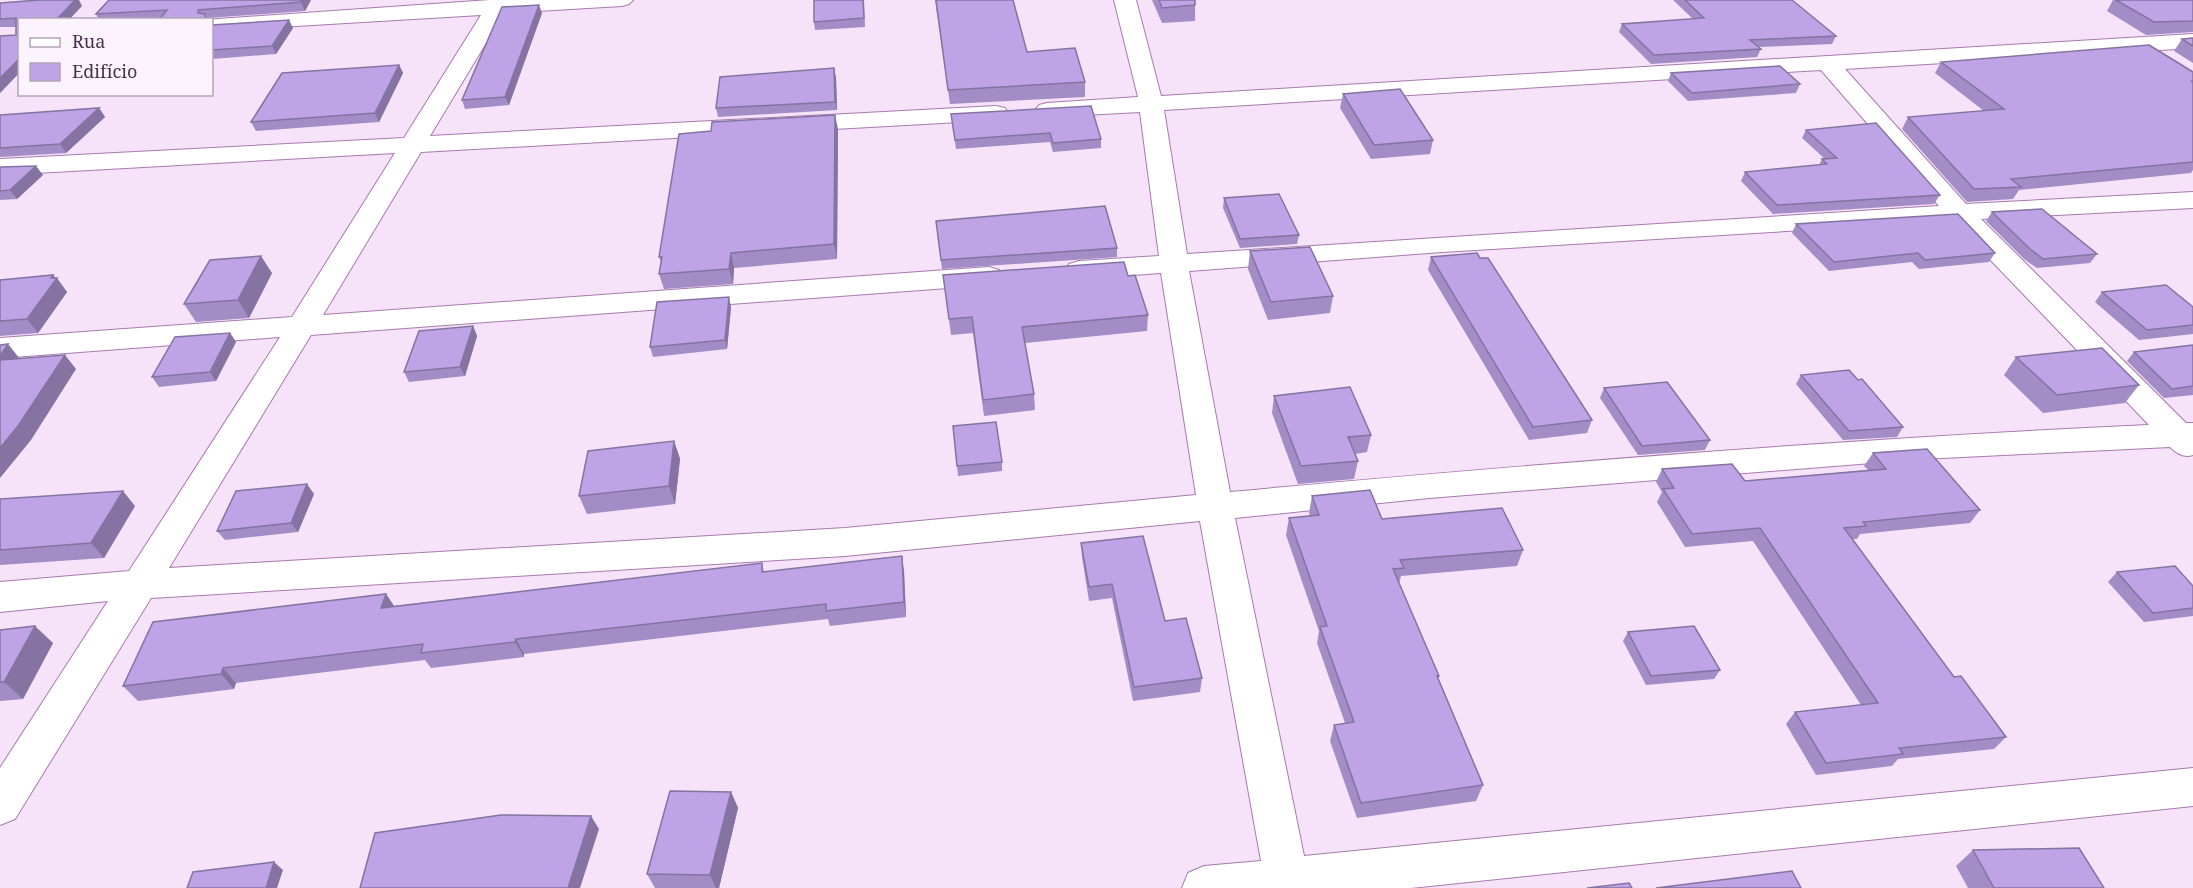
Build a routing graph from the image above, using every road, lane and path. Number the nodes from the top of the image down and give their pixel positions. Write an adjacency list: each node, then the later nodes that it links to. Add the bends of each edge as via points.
1 (622, 0): 3 (street)
2 (1125, 0): 7 (street)
3 (499, 3): 4 (street); 8 (street)
4 (213, 24)
5 (2193, 41): 6 (street)
6 (1827, 63): 7 (street); 11 (street)
7 (1151, 104): 8 (street); 12 (street)
8 (414, 145): 9 (street); 15 (street)
9 (0, 167)
10 (2193, 200): 11 (street)
11 (1959, 212): 12 (street); 17 (street)
12 (1174, 263): 13 (street); 18 (street)
13 (1057, 271)
14 (1010, 275): 15 (street)
15 (302, 326): 16 (street); 19 (street)
16 (0, 348)
17 (2188, 440): 18 (street, via 1922,447)
18 (1215, 507): 19 (street, via 845,542); 23 (street)
19 (140, 584): 20 (street); 22 (street)
20 (0, 597)
21 (2193, 787): 23 (street)
22 (0, 805)
23 (1287, 884): 24 (street)
24 (1204, 888)

